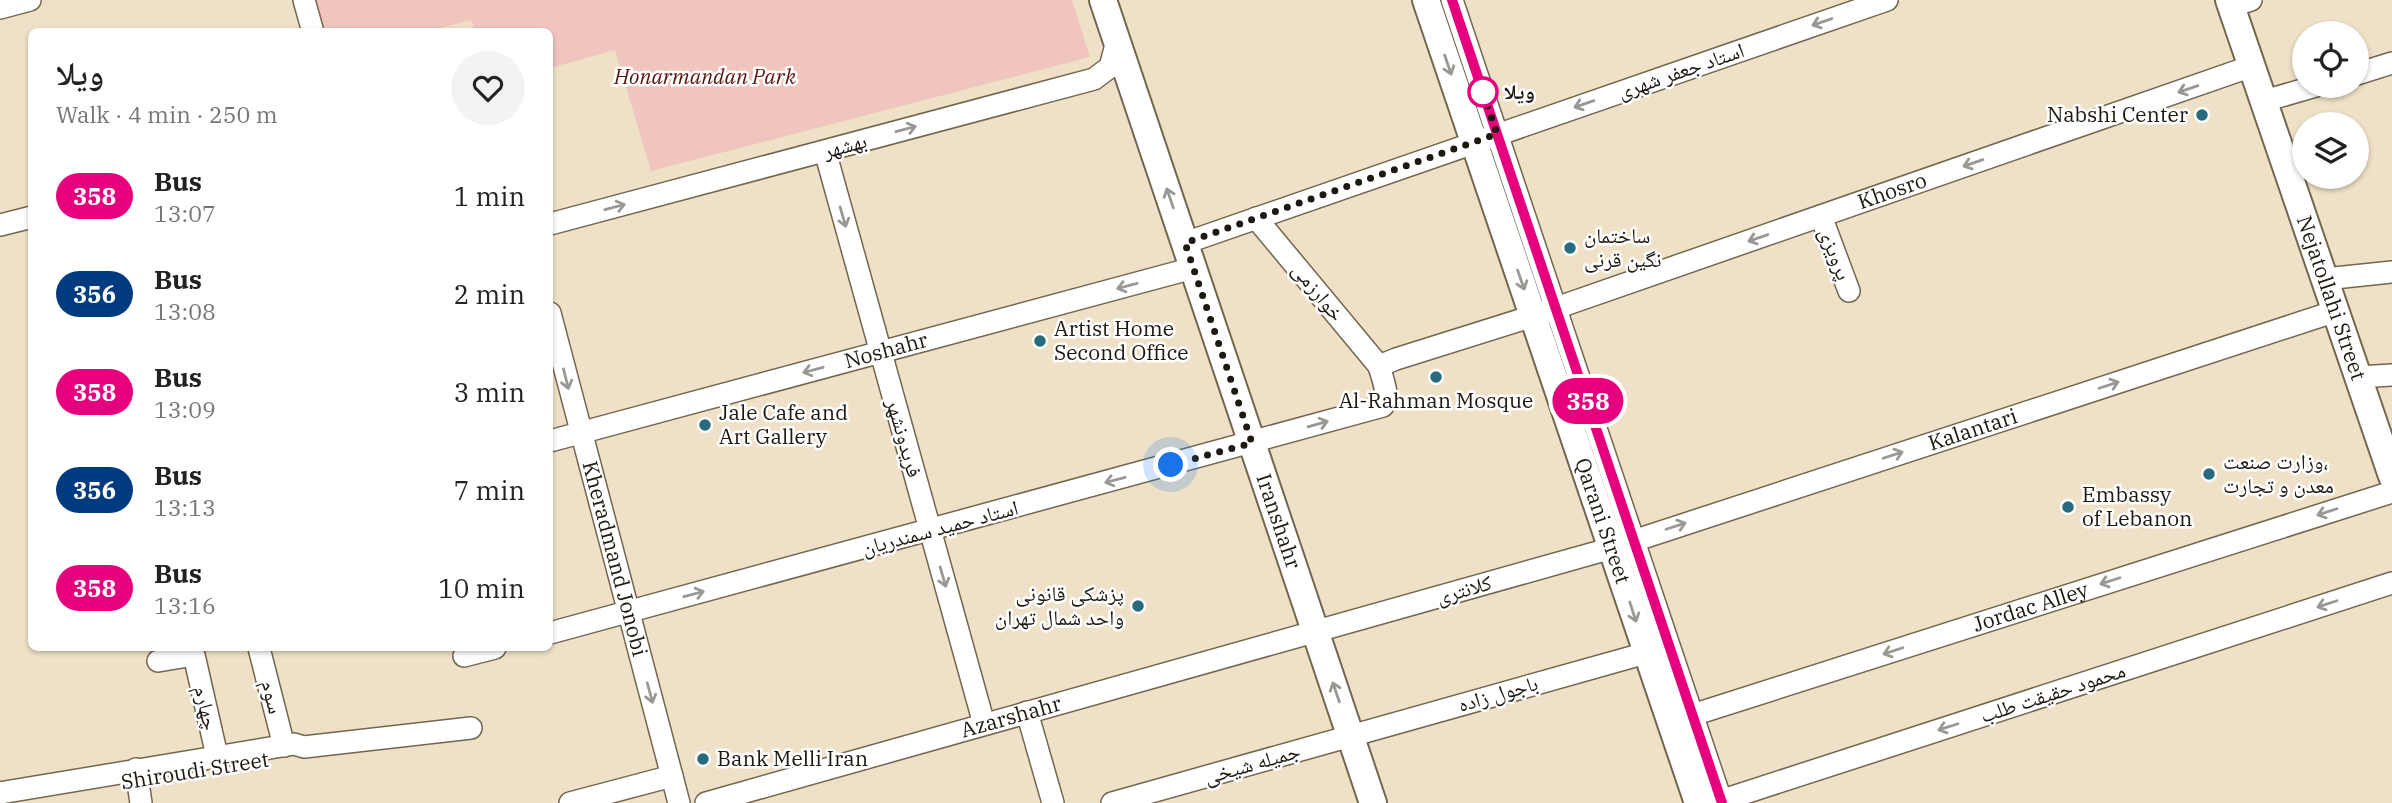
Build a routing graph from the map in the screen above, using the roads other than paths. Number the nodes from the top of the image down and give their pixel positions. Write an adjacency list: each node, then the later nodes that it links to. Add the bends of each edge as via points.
1 (30, 0): 8 (street)
2 (304, 0): 9 (street)
3 (1103, 0): 10 (main road, Iranshahr)
4 (1426, 0): 16 (main road, Qarani Street, one-way to 16)
5 (1452, 0): 16 (street)
6 (1887, 0): 16 (street, استاد جعفر شهری, one-way to 16)
7 (2237, 2): 12 (main road, Nejatollahi Street)
8 (0, 8)
9 (312, 28)
10 (1117, 41): 17 (street, بهشهر, one-way to 10, via 1094,79 1110,67); 23 (main road, Iranshahr, one-way to 10)
11 (2392, 63): 13 (street)
12 (2252, 66): 15 (main road, Nejatollahi Street); 18 (street, Khosro, one-way to 18)
13 (2369, 70)
14 (2292, 93): 15 (street)
15 (2264, 101): 26 (main road, Nejatollahi Street)
16 (1486, 138): 20 (street, استاد جعفر شهری); 29 (main road, Qarani Street)
17 (825, 151): 21 (street, بهشهر, one-way to 17); 31 (street, فریدونشهر, one-way to 31)
18 (1821, 216): 27 (street, پرویزی); 29 (street, Khosro, one-way to 29)
19 (28, 217): 22 (street)
20 (1256, 218): 23 (street, استاد جعفر شهری); 32 (street, خوارزمی)
21 (553, 223)
22 (0, 225)
23 (1185, 243): 24 (main road, Iranshahr)
24 (1193, 268): 31 (street, Noshahr, one-way to 31); 38 (main road, Iranshahr)
25 (2392, 272): 26 (street)
26 (2325, 279): 28 (main road, Nejatollahi Street)
27 (1849, 291)
28 (2336, 311): 34 (main road, Nejatollahi Street); 42 (street, Kalantari, one-way to 28)
29 (1544, 312): 32 (street, Khosro); 42 (main road, Qarani Street)
30 (553, 325): 36 (street, Kheradmand Jonobi, one-way to 36)
31 (881, 352): 36 (street, Noshahr, one-way to 36); 41 (street, فریدونشهر)
32 (1379, 366): 38 (street, استاد حمید سمندریان, one-way to 32, via 1383,406 1386,394)
33 (2392, 375): 34 (street)
34 (2358, 377): 35 (main road, Nejatollahi Street)
35 (2384, 430): 39 (main road, Nejatollahi Street)
36 (580, 433): 37 (street, Noshahr); 44 (street, Kheradmand Jonobi)
37 (553, 440)
38 (1252, 443): 41 (street, استاد حمید سمندریان, one-way to 41); 45 (main road, Iranshahr)
39 (2392, 476)
40 (2392, 492): 53 (street, Jordac Alley, one-way to 53)
41 (930, 530): 44 (street, استاد حمید سمندریان, one-way to 41); 54 (street, فریدونشهر, one-way to 54)
42 (1623, 544): 45 (street, کلانتری); 49 (main road, Qarani Street, one-way to 49); 53 (street)
43 (2392, 583): 62 (street, محمود حقیقت طلب, one-way to 62)
44 (628, 612): 46 (street, استاد حمید سمندریان); 60 (street, Kheradmand Jonobi, one-way to 60)
45 (1315, 631): 52 (street, Azarshahr); 56 (main road, Iranshahr, one-way to 45)
46 (553, 632)
47 (260, 651): 57 (street, سوم)
48 (483, 651): 50 (street)
49 (1646, 653): 53 (main road, Qarani Street); 56 (street, باجول زاده)
50 (464, 656)
51 (158, 661): 58 (street, چهارم, via 194,655)
52 (1027, 712): 54 (street, Azarshahr); 67 (street)
53 (1681, 718): 62 (main road, Qarani Street)
54 (984, 724): 66 (street, Azarshahr)
55 (471, 728): 57 (street, Shiroudi Street)
56 (1350, 736): 68 (street, جمیله شیخی); 69 (main road, Iranshahr)
57 (294, 746): 58 (street, Shiroudi Street); 59 (street, Shiroudi Street, via 296,755)
58 (217, 756): 59 (street, Shiroudi Street)
59 (136, 775): 61 (street, Shiroudi Street); 63 (street)
60 (672, 775): 64 (street); 65 (street, Kheradmand Jonobi)
61 (11, 799)
62 (1714, 802)
63 (141, 803)
64 (570, 803)
65 (680, 803)
66 (706, 803)
67 (1053, 803)
68 (1112, 803)
69 (1373, 803)

